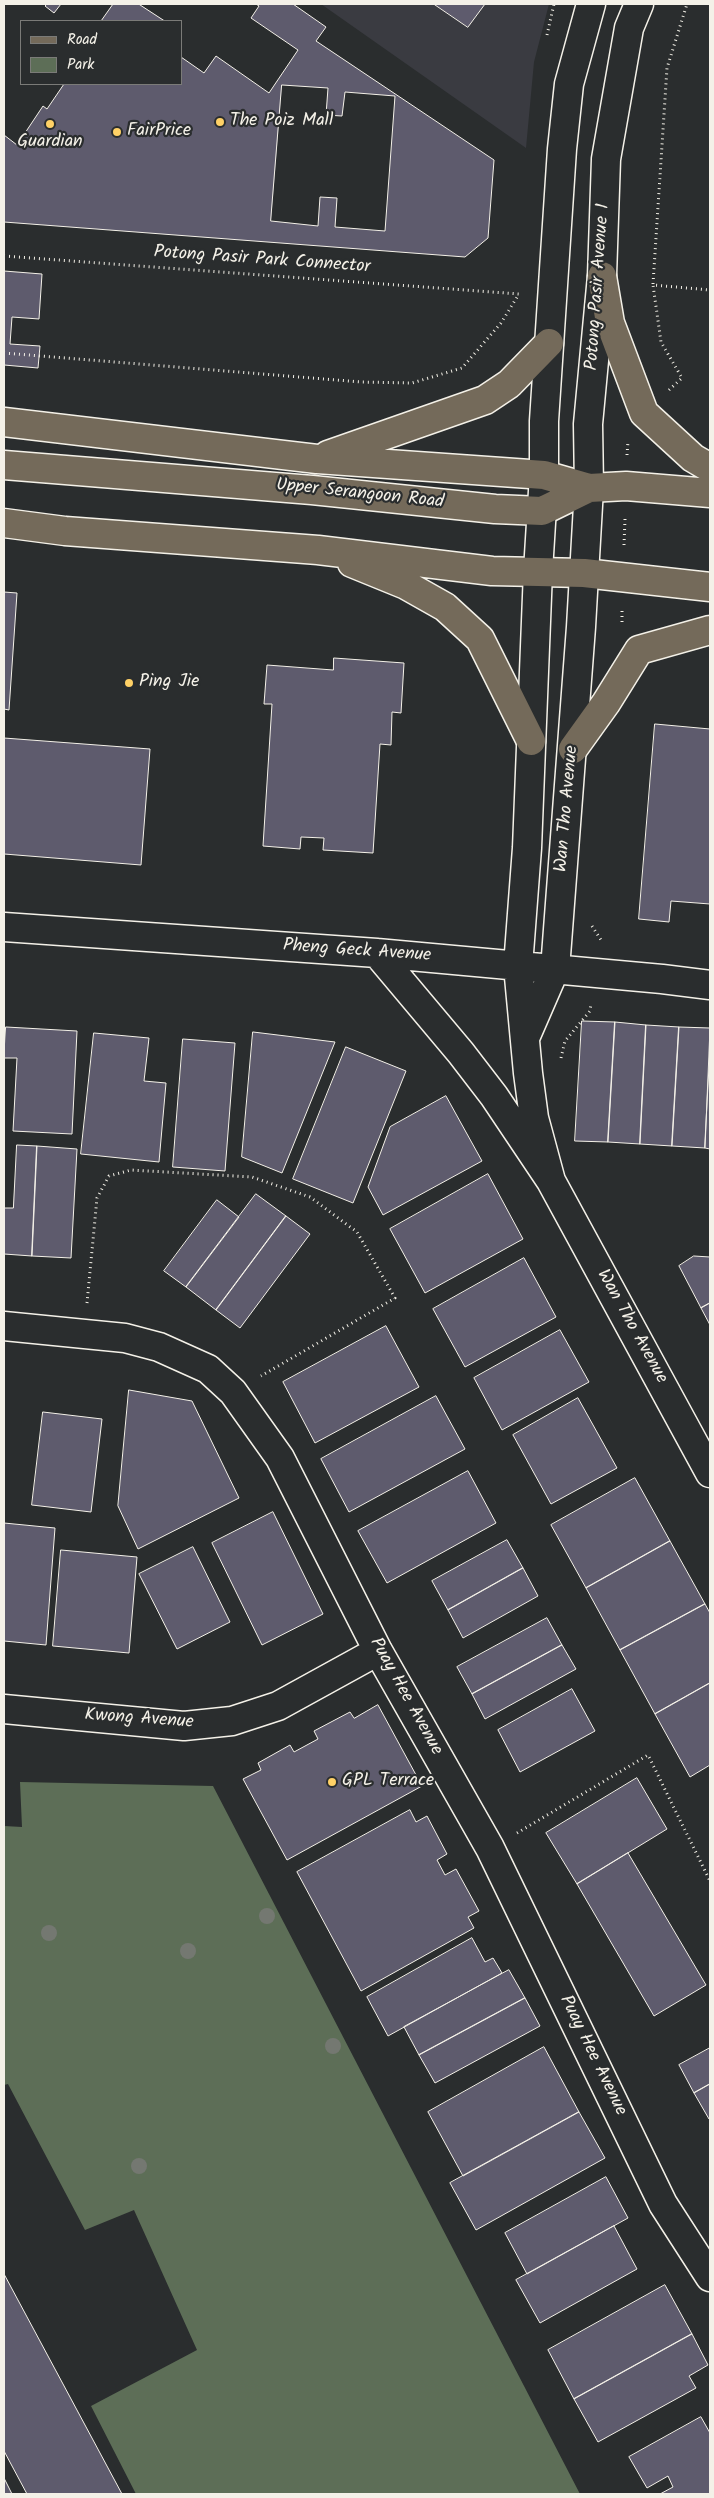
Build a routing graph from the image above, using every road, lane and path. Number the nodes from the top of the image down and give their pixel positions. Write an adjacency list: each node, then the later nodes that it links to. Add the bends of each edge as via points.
1 (591, 4): 8 (street, via 569,84)
2 (639, 4): 5 (street, Potong Pasir Avenue 1, via 629,28 606,159)
3 (687, 4): 6 (path, via 667,68)
4 (4, 256): 9 (path, Potong Pasir Park Connector, via 519,294 487,342 462,368 412,383 361,382)
5 (602, 276): 15 (main road, via 610,323 644,412 693,458); 18 (street, Potong Pasir Avenue 1, via 588,424)
6 (654, 284): 7 (path); 10 (path, via 661,342)
7 (710, 290)
8 (550, 343): 13 (main road, via 516,377 485,400); 16 (street)
9 (4, 353)
10 (682, 378)
11 (4, 422): 13 (main road)
12 (628, 437): 17 (path)
13 (318, 459): 16 (main road)
14 (4, 466): 20 (main road, Upper Serangoon Road)
15 (710, 468)
16 (544, 475): 18 (main road); 20 (street)
17 (626, 486): 18 (main road, Upper Serangoon Road); 19 (main road, Upper Serangoon Road); 27 (path)
18 (589, 488): 20 (main road, Upper Serangoon Road); 26 (street, Potong Pasir Avenue 1)
19 (710, 493)
20 (542, 511): 25 (street)
21 (4, 523): 23 (main road)
22 (4, 530): 23 (main road)
23 (65, 531): 24 (main road)
24 (318, 550): 25 (main road, via 492,571); 31 (main road, via 406,585 445,607 480,639)
25 (538, 571): 26 (main road); 31 (street, Wan Tho Avenue)
26 (584, 573): 27 (main road); 32 (street, Wan Tho Avenue)
27 (624, 577): 28 (main road); 29 (path)
28 (710, 587)
29 (622, 628)
30 (710, 630): 32 (main road, via 639,650)
31 (531, 740): 38 (street, Wan Tho Avenue)
32 (573, 749): 39 (street, Wan Tho Avenue)
33 (590, 923): 35 (path)
34 (4, 927): 37 (street, Pheng Geck Avenue)
35 (598, 938): 36 (path); 40 (path)
36 (604, 941)
37 (377, 953): 38 (street, Pheng Geck Avenue); 44 (street, Wan Tho Avenue, via 472,1067)
38 (518, 966): 39 (street, Pheng Geck Avenue); 42 (street, Wan Tho Avenue)
39 (555, 969): 40 (street, Pheng Geck Avenue); 42 (street, Wan Tho Avenue)
40 (596, 973): 41 (street, Pheng Geck Avenue); 43 (path, via 590,1010 565,1041)
41 (710, 985)
42 (525, 1039): 44 (street, Wan Tho Avenue, via 534,1118)
43 (559, 1066)
44 (551, 1181): 48 (street, Wan Tho Avenue)
45 (4, 1326): 46 (street, Puay Hee Avenue)
46 (84, 1333): 47 (street, Puay Hee Avenue, via 125,1338 159,1347 208,1369); 47 (path, via 97,1198 109,1176 131,1170 252,1177 310,1197 357,1232 395,1298)
47 (233, 1392): 49 (street, Puay Hee Avenue, via 280,1458)
48 (710, 1473)
49 (378, 1651): 50 (street, Kwong Avenue, via 278,1706 232,1721 184,1726); 51 (street, Puay Hee Avenue)
50 (4, 1709)
51 (490, 1848): 52 (path, via 648,1755); 53 (street, Puay Hee Avenue, via 663,2204)
52 (710, 1881)
53 (710, 2277)

